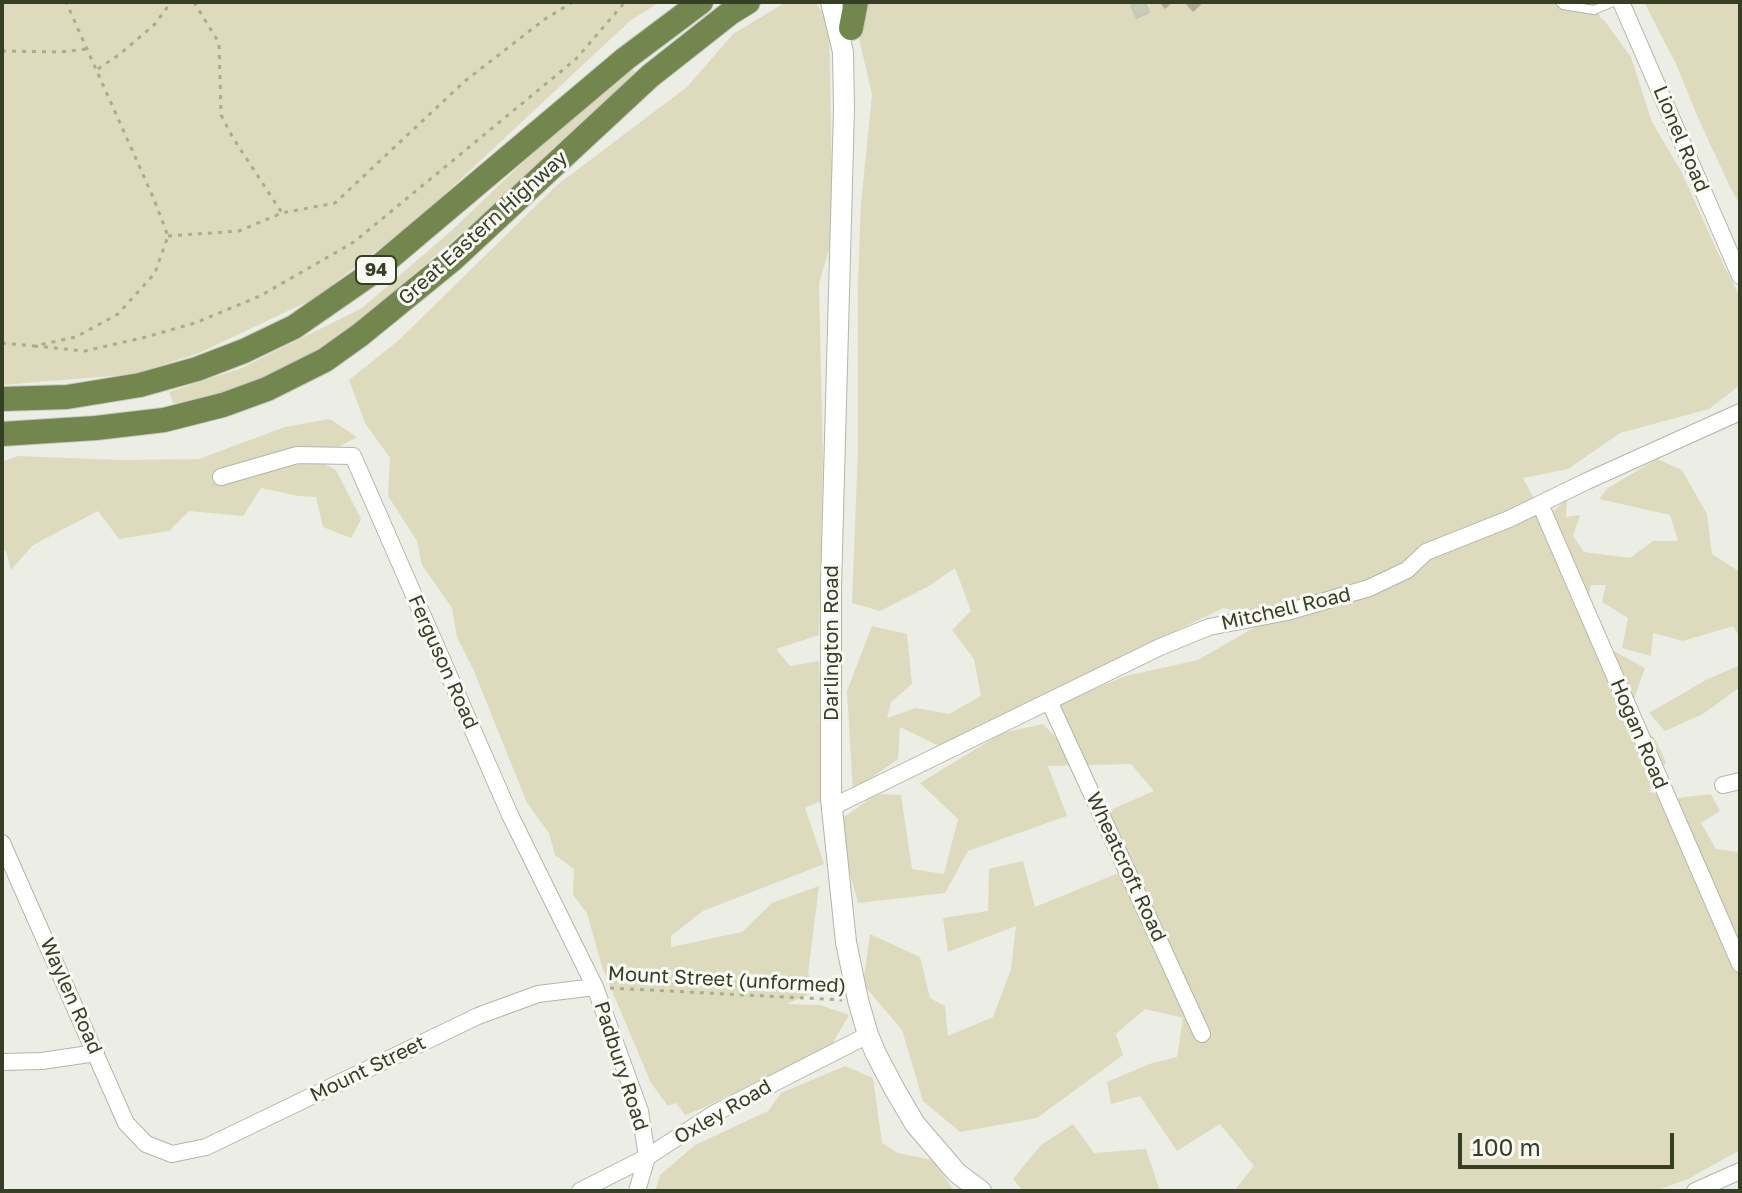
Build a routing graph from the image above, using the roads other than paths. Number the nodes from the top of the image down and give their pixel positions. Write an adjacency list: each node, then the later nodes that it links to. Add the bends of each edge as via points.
1 (701, 2): 12 (highway, Great Eastern Highway / 94, via 625,59 369,275 294,327 197,369 140,385 67,397)
2 (748, 2): 14 (highway, Great Eastern Highway / 94, via 650,76 452,260 325,360 267,389 164,420)
3 (831, 2): 10 (street, Darlington Road)
4 (849, 2): 9 (street, Darlington Road)
5 (856, 2): 9 (highway)
6 (1560, 2): 7 (lane, via 1594,10)
7 (1613, 2)
8 (1621, 2): 11 (street, Lionel Road)
9 (851, 28): 10 (street, Darlington Road)
10 (843, 52): 20 (street, Darlington Road, via 831,586)
11 (1740, 276)
12 (2, 399)
13 (1740, 412): 16 (street, Mitchell Road)
14 (2, 434)
15 (221, 477): 23 (street, Ferguson Road, via 297,455 353,456 510,815)
16 (1540, 504): 17 (street, Mitchell Road, via 1426,552 1407,570 1369,588 1209,627); 22 (street, Hogan Road)
17 (1049, 701): 20 (street, Mitchell Road); 24 (street, Wheatcroft Road)
18 (1740, 781): 19 (street)
19 (1723, 785)
20 (832, 807): 25 (street, Darlington Road, via 846,942)
21 (2, 843): 26 (street, Waylen Road)
22 (1740, 964)
23 (595, 987): 28 (street, Mount Street, via 538,994 478,1016 206,1147 172,1154); 29 (street, Padbury Road, via 640,1111)
24 (1202, 1034)
25 (868, 1035): 29 (street, Oxley Road, via 715,1113); 33 (street, Darlington Road, via 915,1124 957,1173)
26 (96, 1053): 27 (street); 28 (street, Waylen Road, via 126,1123)
27 (2, 1062)
28 (146, 1144)
29 (647, 1157): 31 (street, Oxley Road); 32 (street, Padbury Road)
30 (1740, 1171): 34 (street)
31 (580, 1191)
32 (637, 1191)
33 (981, 1191)
34 (1695, 1191)

